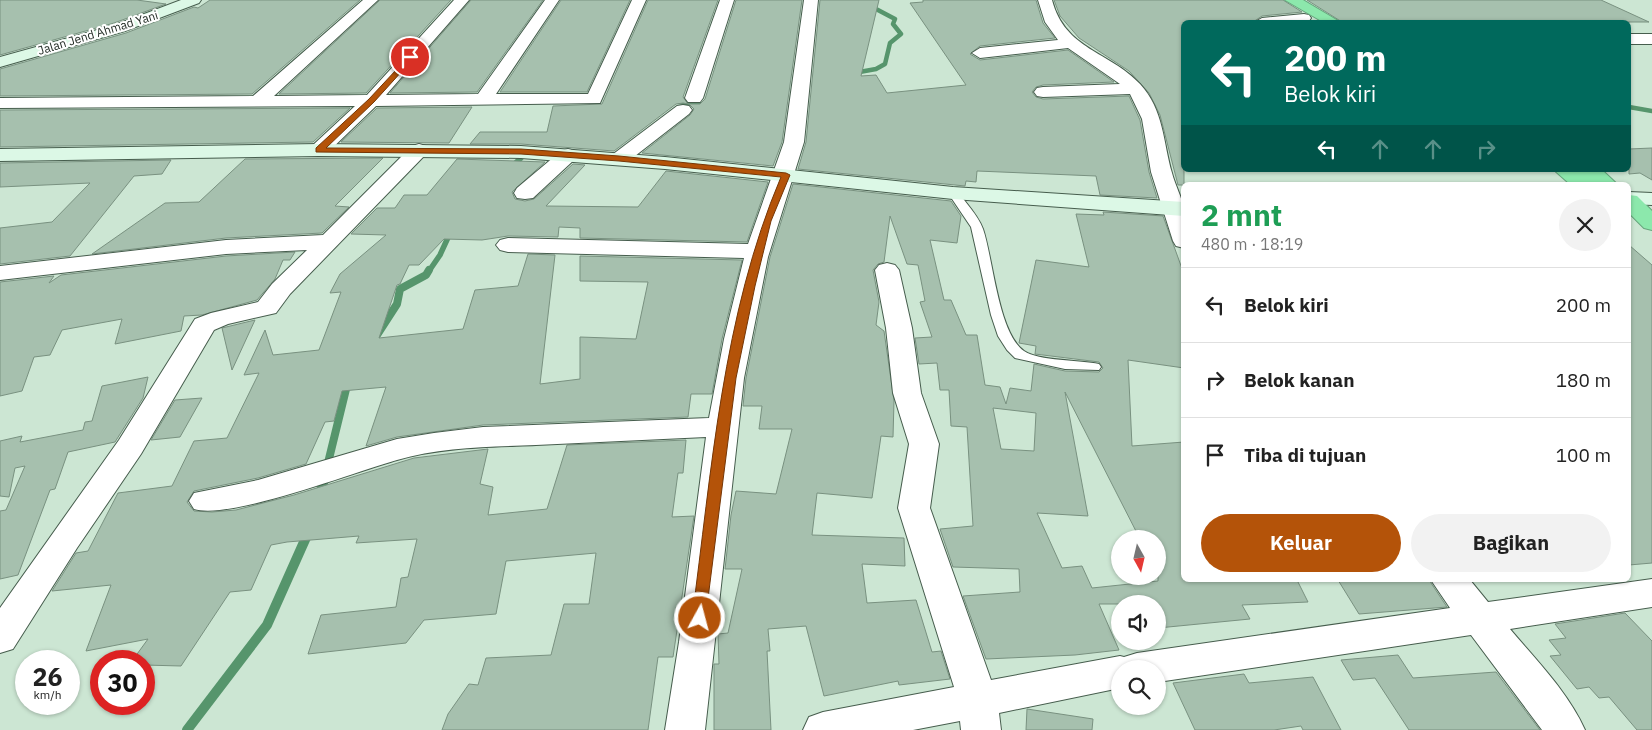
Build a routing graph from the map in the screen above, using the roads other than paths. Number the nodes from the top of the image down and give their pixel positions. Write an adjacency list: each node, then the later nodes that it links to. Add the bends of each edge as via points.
1 (176, 0): 18 (street, Jalan Jend Ahmad Yani, via 105,26)
2 (194, 0): 19 (street, Jalan Jend Ahmad Yani, via 120,28)
3 (371, 0): 24 (street)
4 (462, 0): 22 (street)
5 (552, 0): 23 (street)
6 (639, 0): 23 (street, via 594,99)
7 (728, 0): 30 (street, via 688,104)
8 (811, 0): 33 (street, via 802,103)
9 (1045, 0): 16 (street, via 1053,25)
10 (1275, 0): 12 (highway)
11 (1292, 0): 13 (highway)
12 (1309, 20)
13 (1329, 20)
14 (1631, 39): 15 (street)
15 (1652, 39)
16 (1073, 43): 17 (street); 20 (street)
17 (980, 53)
18 (0, 56)
19 (0, 62)
20 (1135, 89): 21 (street); 38 (street, via 1150,114 1160,170)
21 (1043, 92)
22 (372, 100): 23 (street); 24 (street); 26 (street)
23 (483, 100)
24 (258, 101): 25 (street)
25 (0, 103)
26 (318, 150): 27 (street); 28 (street)
27 (419, 150): 29 (street); 42 (street)
28 (0, 154)
29 (568, 155): 30 (street); 37 (street)
30 (619, 159): 33 (street)
31 (1567, 172): 34 (highway)
32 (1592, 172): 35 (highway)
33 (786, 175): 36 (street); 44 (street, via 767,221)
34 (1581, 182)
35 (1604, 182)
36 (953, 192): 38 (street); 47 (lane, via 977,227 998,315 1012,347 1020,355 1065,366)
37 (525, 193)
38 (1178, 209): 40 (street)
39 (1639, 209): 41 (highway)
40 (1181, 225)
41 (1652, 241)
42 (329, 242): 46 (street, via 226,246); 53 (street, via 281,289 267,308 220,318 204,325 130,447)
43 (508, 245): 44 (street)
44 (759, 251): 48 (street, via 730,378)
45 (887, 270): 56 (street, via 899,328 907,393 924,444 914,508)
46 (0, 273)
47 (1094, 367)
48 (723, 427): 49 (street, via 434,442 397,449 259,491); 57 (street)
49 (205, 501)
50 (1451, 582): 52 (street)
51 (1652, 593): 52 (street)
52 (1478, 618): 54 (street); 59 (street)
53 (0, 638)
54 (1166, 665)
55 (1111, 675): 56 (street)
56 (979, 714): 58 (street)
57 (686, 730)
58 (823, 730)
59 (1565, 730)

